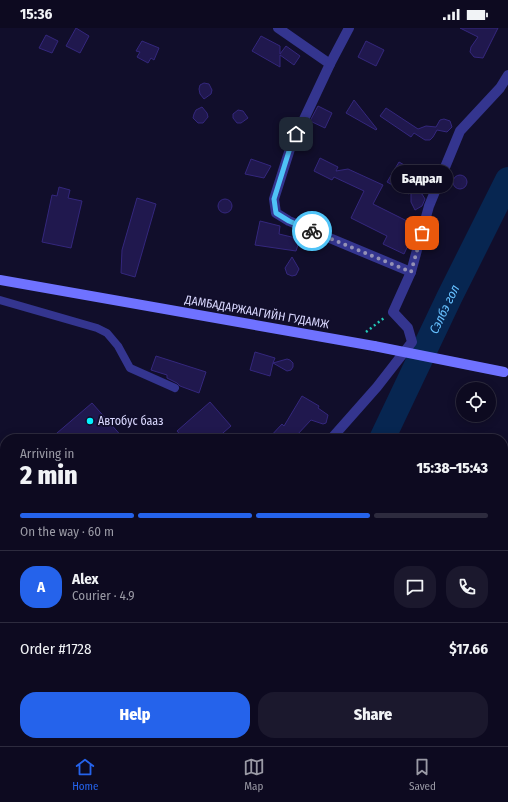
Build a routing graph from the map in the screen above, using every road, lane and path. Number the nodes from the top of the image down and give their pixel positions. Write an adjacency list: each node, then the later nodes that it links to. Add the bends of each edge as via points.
1 (278, 28): 3 (street)
2 (349, 28): 3 (street)
3 (330, 64): 5 (street, via 290,148 274,199 276,213 289,221)
4 (508, 75): 5 (street, via 500,88 460,131 430,206)
5 (411, 272): 10 (street, via 393,312 408,328 412,342)
6 (0, 280): 8 (main road, ДАМБАДАРЖААГИЙН ГУДАМЖ, bridge, via 374,346)
7 (0, 300): 9 (lane, via 107,333 118,346 130,368)
8 (506, 373)
9 (175, 388)
10 (335, 434)

